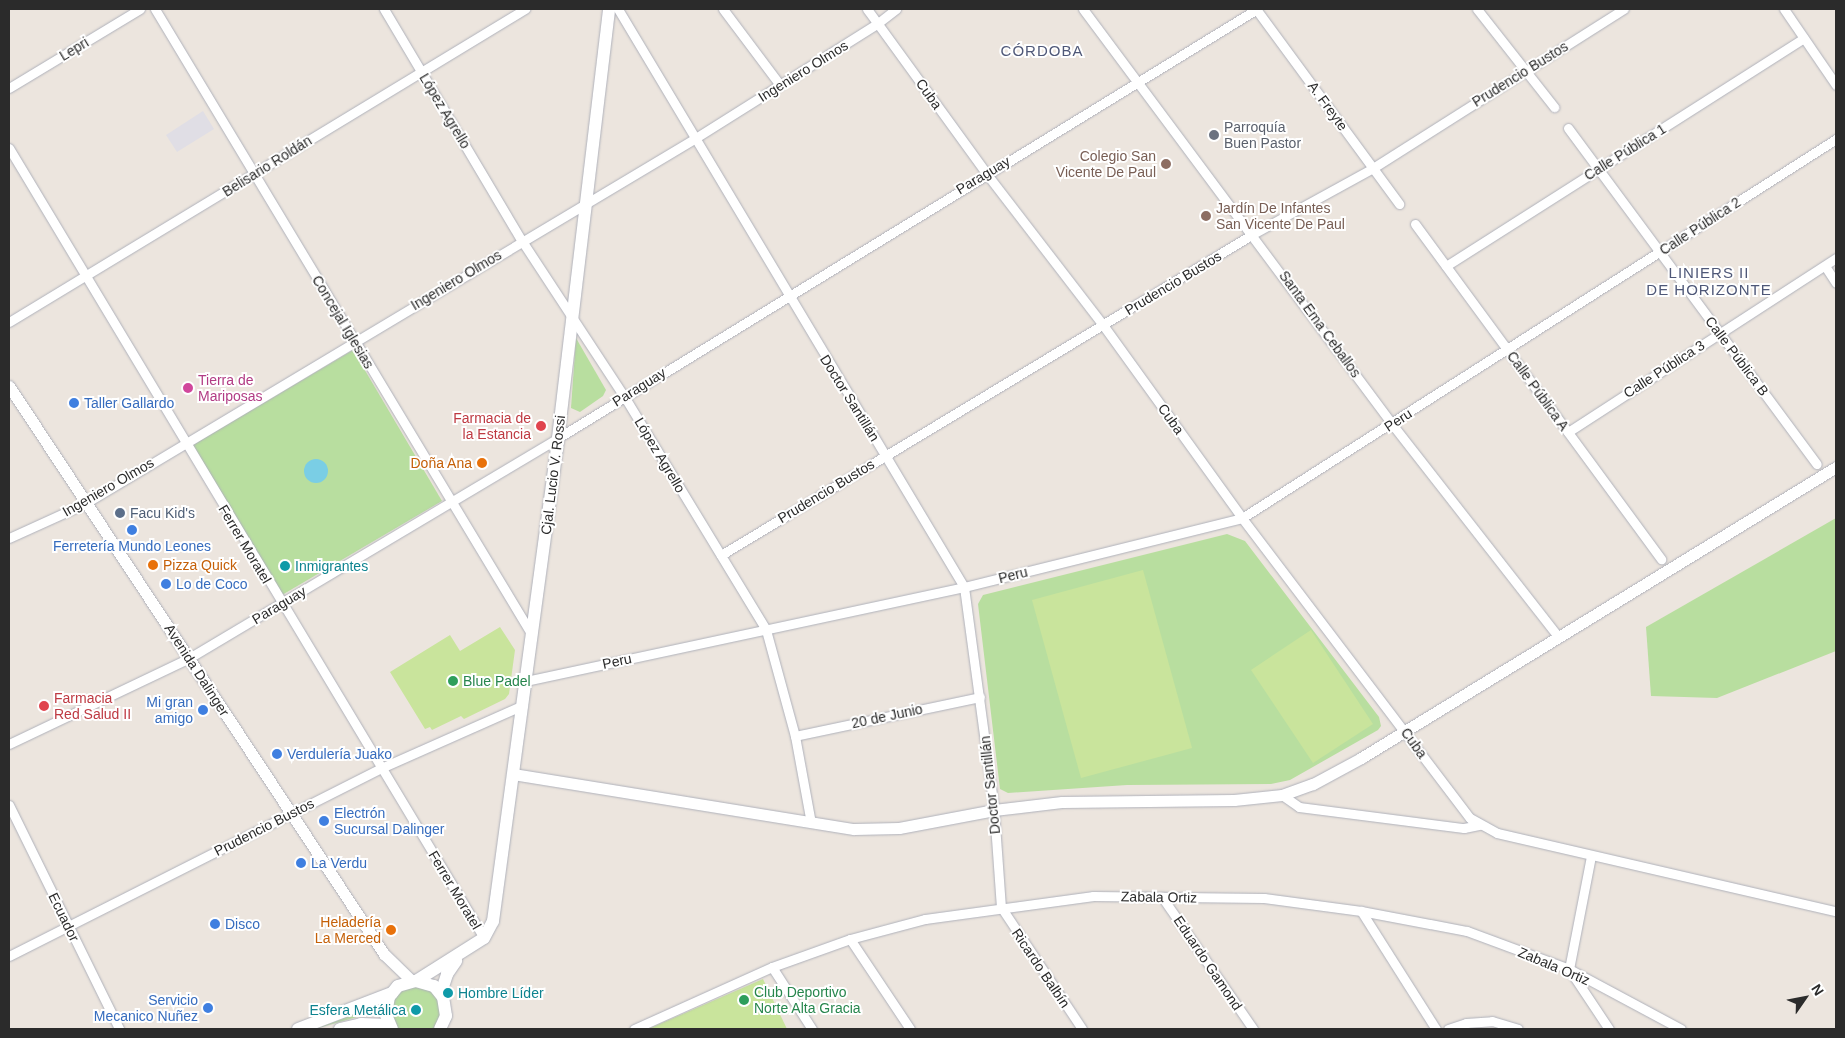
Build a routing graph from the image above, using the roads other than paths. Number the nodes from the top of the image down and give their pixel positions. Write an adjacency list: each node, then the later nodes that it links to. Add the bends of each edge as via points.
1 (140, 9): 22 (street, Lepri)
2 (155, 9): 30 (street, Concejal Iglesias)
3 (384, 9): 18 (street, López Agrello)
4 (525, 9): 18 (street, Belisario Roldán)
5 (609, 9): 32 (main road, Cjal. Lucio V. Rossi)
6 (618, 9): 26 (street, Doctor Santillán)
7 (723, 9): 21 (street)
8 (867, 9): 15 (street, Cuba)
9 (896, 9): 15 (street, Ingeniero Olmos)
10 (1083, 9): 19 (street, Santa Ema Ceballos)
11 (1256, 9): 19 (street, Paraguay); 28 (street, A. Freyte)
12 (1477, 9): 17 (street)
13 (1624, 9): 17 (street, Prudencio Bustos)
14 (1784, 9): 16 (street)
15 (878, 24): 21 (street, Ingeniero Olmos); 31 (street, Cuba)
16 (1804, 38): 20 (street); 29 (street, Calle Pública 1)
17 (1526, 70): 23 (street); 28 (street, Prudencio Bustos)
18 (421, 71): 30 (street, Belisario Roldán); 36 (street, López Agrello)
19 (1138, 82): 31 (street, Paraguay); 35 (street, Santa Ema Ceballos)
20 (1836, 84)
21 (780, 85): 26 (street, Ingeniero Olmos)
22 (9, 88)
23 (1554, 107)
24 (1568, 128): 29 (street, Calle Pública B)
25 (1836, 139): 37 (street, Calle Pública 2)
26 (694, 140): 32 (street, Ingeniero Olmos); 43 (street, Doctor Santillán)
27 (9, 148): 41 (street, Ferrer Moratel)
28 (1373, 168): 33 (street, A. Freyte); 35 (street, Prudencio Bustos)
29 (1598, 169): 37 (street, Calle Pública B); 39 (street, Calle Pública 1)
30 (255, 173): 41 (street, Belisario Roldán); 48 (street, Concejal Iglesias)
31 (986, 173): 43 (street, Paraguay); 46 (street, Cuba)
32 (584, 202): 36 (street, Ingeniero Olmos); 44 (main road, Cjal. Lucio V. Rossi)
33 (1399, 204)
34 (1415, 224): 39 (street, Calle Pública A)
35 (1253, 234): 46 (street, Prudencio Bustos); 53 (street, Santa Ema Ceballos)
36 (522, 241): 44 (street, López Agrello); 48 (street, Ingeniero Olmos)
37 (1660, 252): 47 (street, Calle Pública B); 49 (street, Calle Pública 2)
38 (1836, 258): 40 (street, Calle Pública 3)
39 (1446, 266): 49 (street, Calle Pública A)
40 (1825, 266): 42 (street); 47 (street, Calle Pública 3)
41 (85, 277): 45 (street, Belisario Roldán); 56 (street, Ferrer Moratel)
42 (1836, 283)
43 (787, 296): 52 (street, Paraguay); 57 (street, Doctor Santillán)
44 (571, 314): 52 (street, López Agrello); 55 (main road, Cjal. Lucio V. Rossi)
45 (9, 322)
46 (1103, 325): 57 (street, Prudencio Bustos); 62 (street, Cuba)
47 (1720, 334): 54 (street, Calle Pública 3); 58 (street, Calle Pública B)
48 (354, 340): 56 (street, Ingeniero Olmos); 60 (street, Concejal Iglesias)
49 (1507, 349): 50 (street, Calle Pública 2); 54 (street, Calle Pública A)
50 (1463, 377): 53 (street, Peru)
51 (9, 386): 61 (street, Avenida Dalinger)
52 (624, 396): 55 (street, Paraguay); 64 (street, López Agrello)
53 (1392, 424): 62 (street, Peru); 70 (street, Santa Ema Ceballos)
54 (1568, 432): 65 (street, Calle Pública A)
55 (558, 438): 60 (street, Paraguay); 69 (main road, Cjal. Lucio V. Rossi)
56 (184, 442): 61 (street, Ingeniero Olmos); 67 (street, Ferrer Moratel)
57 (886, 455): 64 (street, Prudencio Bustos); 66 (street, Doctor Santillán)
58 (1817, 464)
59 (1836, 468): 70 (street)
60 (452, 499): 67 (street, Paraguay); 69 (street, Concejal Iglesias)
61 (86, 503): 63 (street, Ingeniero Olmos); 71 (street, Avenida Dalinger)
62 (1242, 518): 66 (street, Peru); 75 (street, Cuba)
63 (9, 538)
64 (720, 556): 68 (street, López Agrello)
65 (1661, 559)
66 (964, 587): 68 (street, Peru); 73 (street, Doctor Santillán)
67 (281, 604): 71 (street, Paraguay); 78 (street, Ferrer Moratel)
68 (766, 630): 72 (street, Peru); 76 (street, López Agrello)
69 (532, 635): 72 (main road, Cjal. Lucio V. Rossi)
70 (1559, 638): 75 (street)
71 (189, 658): 77 (street, Paraguay); 83 (street, Avenida Dalinger)
72 (526, 681): 74 (main road, Cjal. Lucio V. Rossi)
73 (980, 697): 76 (street, 20 de Junio); 82 (street, Doctor Santillán)
74 (523, 705): 78 (street, Prudencio Bustos); 79 (main road, Cjal. Lucio V. Rossi)
75 (1405, 732): 80 (street, via 1312,784); 85 (street, Cuba, via 1461,807)
76 (795, 736): 84 (street, López Agrello)
77 (9, 744)
78 (381, 768): 83 (street, Prudencio Bustos); 92 (street, Ferrer Moratel)
79 (513, 774): 84 (street); 92 (main road, Cjal. Lucio V. Rossi, via 493,921)
80 (1282, 795): 82 (street, via 1243,799 1062,802); 85 (street, via 1299,807 1464,828)
81 (9, 805): 91 (street, Ecuador)
82 (994, 810): 84 (street, via 899,828 854,829); 88 (street, Doctor Santillán)
83 (290, 813): 91 (street, Prudencio Bustos); 95 (street, Avenida Dalinger)
84 (811, 823)
85 (1480, 825): 86 (street, via 1496,833)
86 (1592, 856): 90 (street); 98 (street)
87 (1162, 897): 88 (street, Zabala Ortiz, via 1093,896); 89 (street, Zabala Ortiz, via 1264,898); 111 (street, Eduardo Gamond)
88 (1001, 907): 93 (street, Zabala Ortiz, via 925,919); 110 (street, Ricardo Balbín)
89 (1362, 911): 98 (street, Zabala Ortiz, via 1467,931); 112 (street)
90 (1836, 911)
91 (69, 927): 96 (street, Prudencio Bustos); 104 (street, Ecuador)
92 (484, 938): 94 (main road)
93 (850, 939): 97 (street, Zabala Ortiz); 109 (street)
94 (471, 947): 99 (main road); 101 (main road, via 451,966)
95 (384, 954): 99 (street, Avenida Dalinger); 100 (street, Avenida Dalinger)
96 (9, 956)
97 (772, 967): 107 (street, Zabala Ortiz); 108 (street)
98 (1568, 969): 115 (street); 116 (street, Zabala Ortiz)
99 (414, 981): 100 (main road); 101 (main road, via 430,984)
100 (393, 991): 102 (main road, via 386,1006); 105 (main road)
101 (441, 993): 103 (main road, via 447,1011)
102 (391, 1027): 106 (main road, via 361,1024)
103 (443, 1028)
104 (120, 1029)
105 (298, 1029)
106 (340, 1029)
107 (634, 1029)
108 (812, 1029)
109 (910, 1029)
110 (1082, 1029)
111 (1253, 1029)
112 (1436, 1029)
113 (1448, 1029): 114 (street, via 1466,1022 1492,1021)
114 (1518, 1029)
115 (1609, 1029)
116 (1681, 1029)

